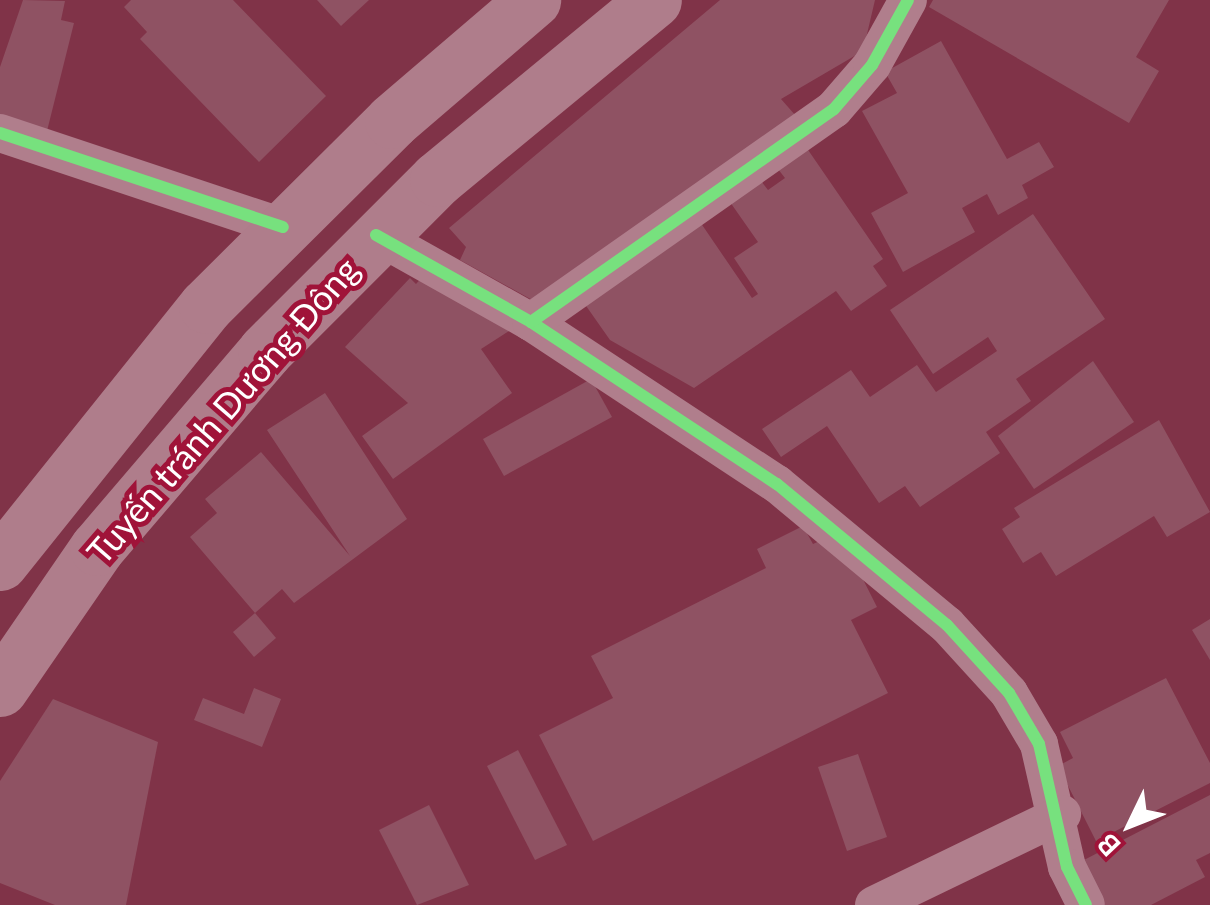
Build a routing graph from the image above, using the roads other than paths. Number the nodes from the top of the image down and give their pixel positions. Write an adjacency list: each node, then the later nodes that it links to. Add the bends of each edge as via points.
1 (533, 0): 5 (main road, Tuyến tránh Dương Đông)
2 (654, 0): 7 (main road, Tuyến tránh Dương Đông)
3 (908, 0): 8 (street, via 872,65 834,110)
4 (0, 133): 6 (street)
5 (324, 188): 6 (main road, Tuyến tránh Dương Đông); 7 (main road)
6 (284, 227): 9 (main road, Tuyến tránh Dương Đông, via 206,306)
7 (376, 235): 8 (street); 10 (main road, Tuyến tránh Dương Đông, via 98,548)
8 (531, 322): 11 (street, via 777,484 947,625 1009,693)
9 (0, 563)
10 (0, 689)
11 (1062, 814): 12 (street); 13 (street, via 1067,867)
12 (874, 905)
13 (1086, 905)

